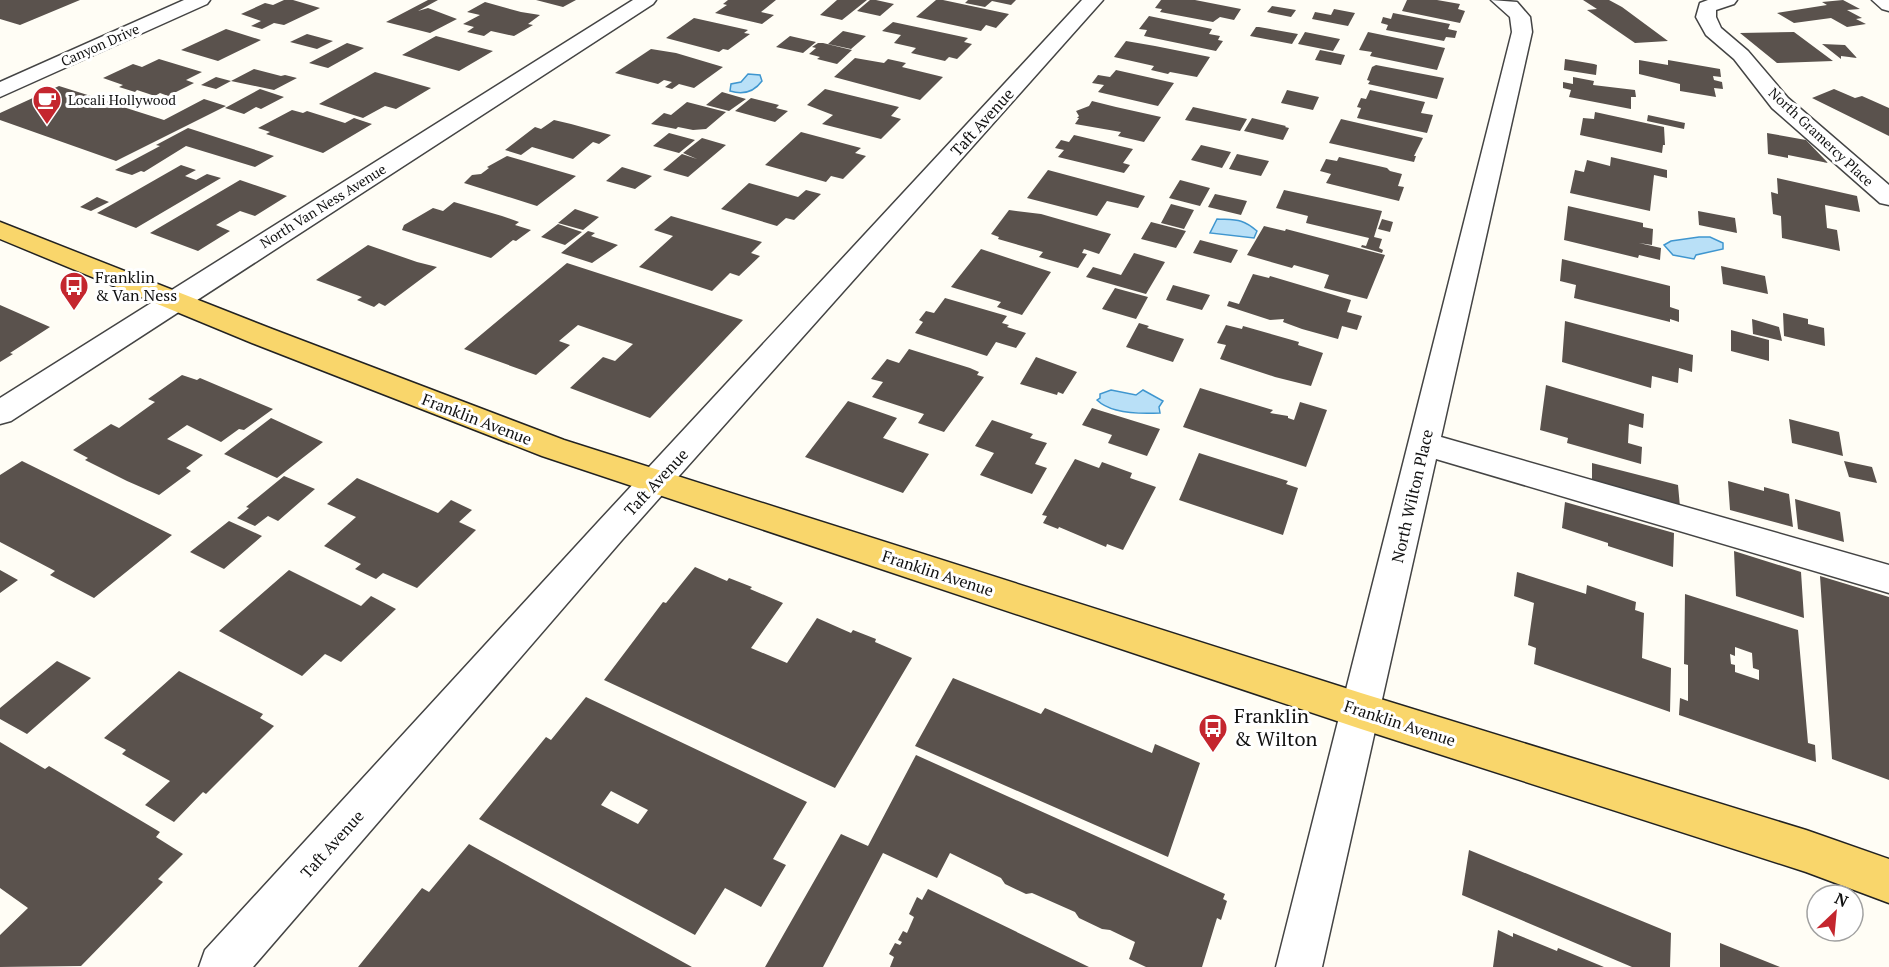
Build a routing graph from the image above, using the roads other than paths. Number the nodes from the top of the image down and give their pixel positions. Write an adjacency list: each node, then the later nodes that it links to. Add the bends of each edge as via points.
1 (200, 0): 8 (street, Canyon Drive)
2 (646, 0): 11 (street, North Van Ness Avenue)
3 (1093, 0): 14 (street, Taft Avenue)
4 (1502, 0): 13 (street, North Wilton Place, via 1516,9 1523,24)
5 (1728, 0): 9 (street, North Gramercy Place, via 1707,7 1706,17 1713,31 1741,55 1780,103)
6 (1882, 0): 7 (street)
7 (1889, 5)
8 (0, 90)
9 (1889, 198)
10 (0, 230): 11 (main road, Franklin Avenue)
11 (175, 300): 12 (street, North Van Ness Avenue); 14 (main road, Franklin Avenue, via 553,448)
12 (0, 413)
13 (1424, 444): 15 (street); 16 (street, North Wilton Place)
14 (656, 481): 16 (main road, Franklin Avenue); 18 (street, Taft Avenue)
15 (1889, 579)
16 (1361, 711): 17 (main road, Franklin Avenue); 19 (street, North Wilton Place)
17 (1889, 881)
18 (222, 967)
19 (1299, 967)

